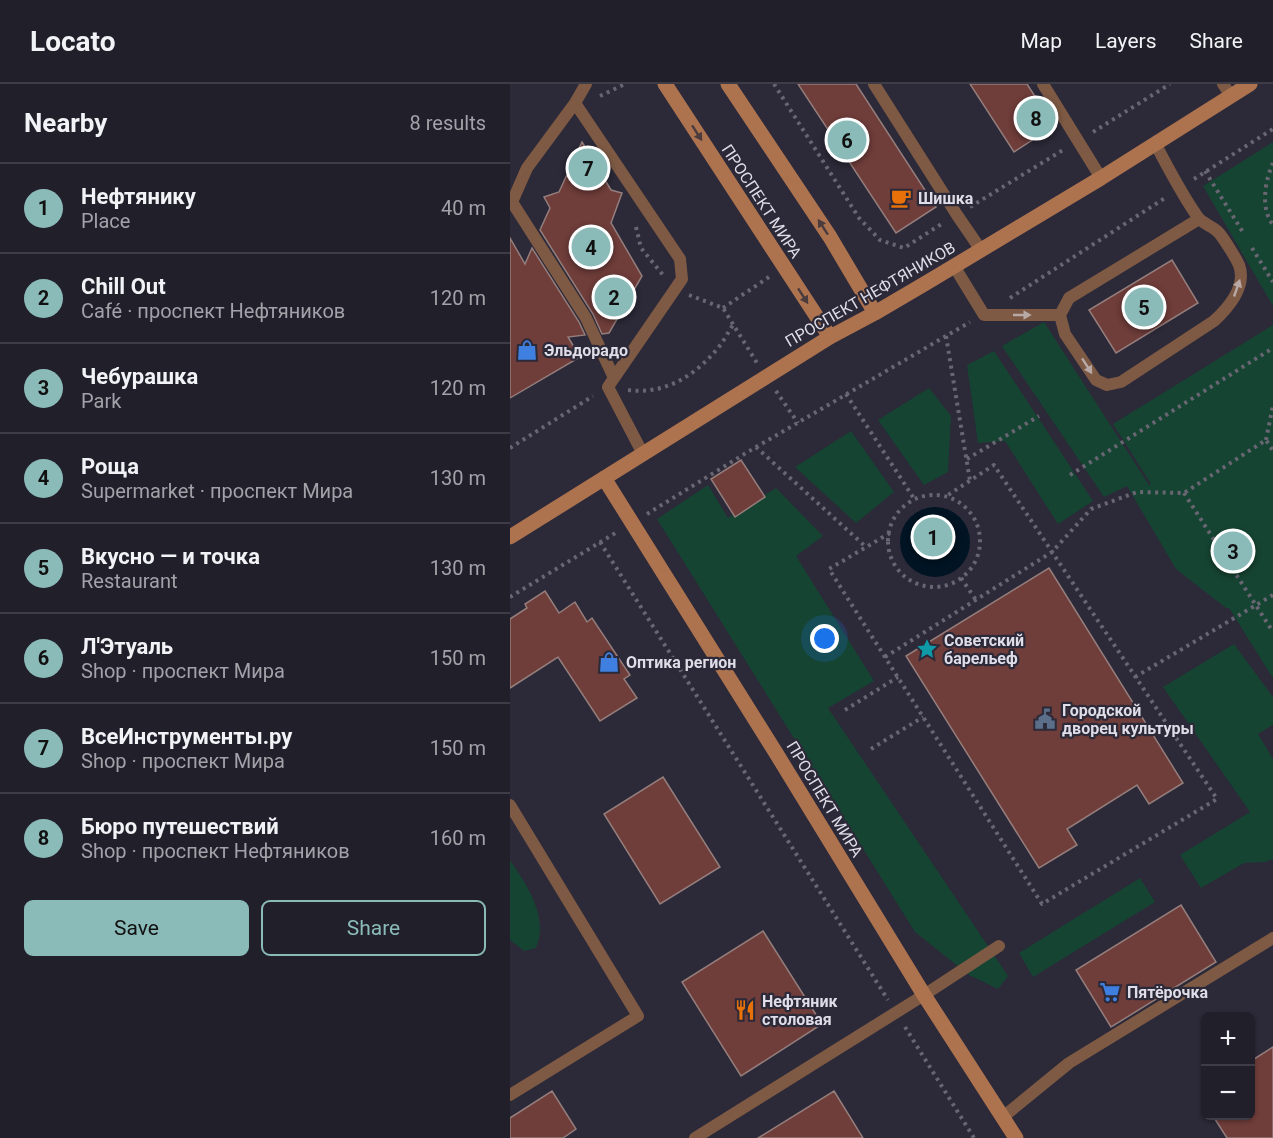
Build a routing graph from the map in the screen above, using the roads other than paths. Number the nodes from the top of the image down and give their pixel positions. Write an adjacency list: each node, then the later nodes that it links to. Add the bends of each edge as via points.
1 (586, 84): 8 (lane)
2 (665, 84): 17 (street, ПРОСПЕКТ МИРА, one-way to 17)
3 (728, 84): 15 (street, one-way to 3, via 830,237)
4 (874, 84): 13 (lane)
5 (1043, 84): 10 (lane)
6 (1250, 84): 7 (street, ПРОСПЕКТ НЕФТЯНИКОВ)
7 (1227, 90): 9 (street, ПРОСПЕКТ НЕФТЯНИКОВ)
8 (575, 103): 11 (lane, via 527,168); 18 (lane, via 680,259 682,279)
9 (1155, 143): 10 (street, ПРОСПЕКТ НЕФТЯНИКОВ); 12 (lane)
10 (1101, 178): 13 (street, ПРОСПЕКТ НЕФТЯНИКОВ)
11 (511, 203): 18 (lane, via 586,318)
12 (1199, 219): 16 (lane, via 1070,298); 16 (lane, one-way to 12, via 1065,334 1096,380 1107,385 1121,382 1214,321 1235,296 1239,265 1218,231)
13 (981, 250): 14 (street, ПРОСПЕКТ НЕФТЯНИКОВ)
14 (954, 266): 15 (street, ПРОСПЕКТ НЕФТЯНИКОВ); 16 (lane, one-way to 16, via 984,315)
15 (875, 314): 17 (street, ПРОСПЕКТ НЕФТЯНИКОВ)
16 (1060, 315)
17 (830, 337): 19 (street, ПРОСПЕКТ НЕФТЯНИКОВ)
18 (614, 378): 19 (lane, via 608,387)
19 (643, 454): 20 (street, ПРОСПЕКТ НЕФТЯНИКОВ)
20 (604, 478): 21 (street, ПРОСПЕКТ НЕФТЯНИКОВ); 25 (street, ПРОСПЕКТ МИРА)
21 (510, 537)
22 (510, 805): 26 (lane, via 638,1016)
23 (1273, 938): 27 (lane, via 1069,1063)
24 (999, 946): 25 (lane)
25 (924, 995): 27 (street, ПРОСПЕКТ МИРА); 28 (lane)
26 (510, 1095)
27 (1003, 1117): 29 (street, ПРОСПЕКТ МИРА)
28 (695, 1138)
29 (1016, 1138)

